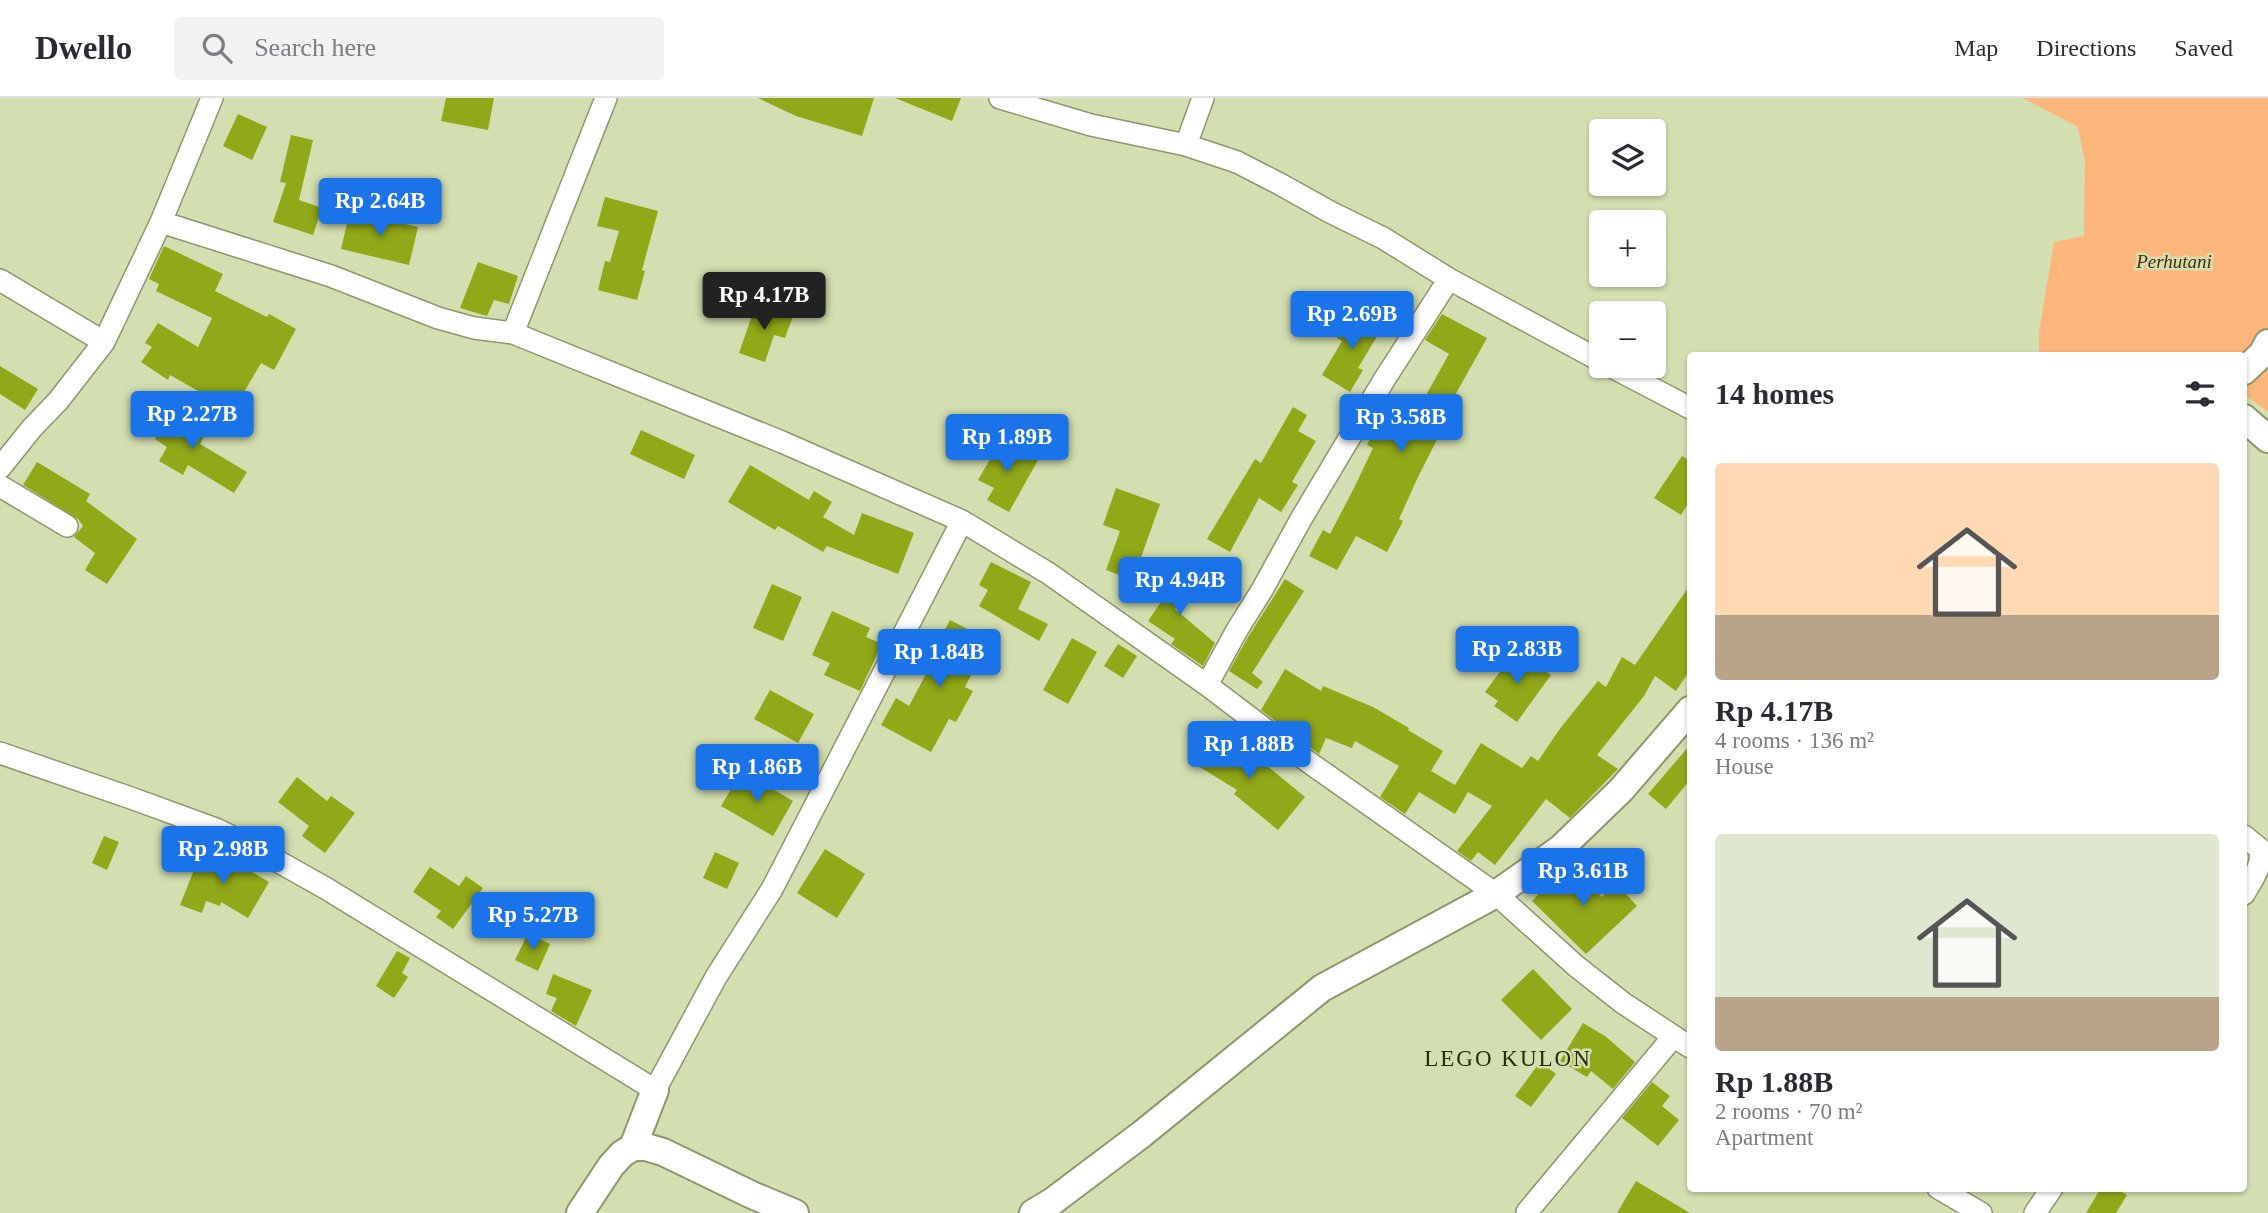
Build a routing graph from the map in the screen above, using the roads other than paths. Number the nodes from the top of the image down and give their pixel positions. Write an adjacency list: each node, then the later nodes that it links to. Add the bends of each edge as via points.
1 (212, 98): 6 (street)
2 (606, 98): 9 (street)
3 (1000, 98): 5 (street, via 1091,125)
4 (1202, 98): 5 (street)
5 (1186, 145): 7 (street, via 1237,162 1383,238)
6 (161, 222): 9 (street, via 331,276 438,318); 10 (street)
7 (1449, 279): 12 (street); 22 (street, via 1363,415)
8 (0, 280): 10 (street)
9 (513, 333): 20 (street)
10 (104, 342): 18 (street)
11 (2268, 343): 13 (street)
12 (1589, 355)
13 (2247, 368)
14 (1633, 378): 15 (street)
15 (1687, 406)
16 (2247, 421): 17 (street)
17 (2268, 439)
18 (0, 468)
19 (0, 486): 21 (street)
20 (962, 521): 22 (street, via 1048,572); 29 (street, via 772,890 716,977)
21 (68, 526)
22 (1207, 685): 27 (street)
23 (1687, 713): 27 (street, via 1621,790 1560,849)
24 (0, 753): 29 (street, via 249,845)
25 (2247, 838): 26 (street, via 2261,855)
26 (2247, 889)
27 (1496, 894): 28 (street, via 1576,966); 36 (street, via 1322,988 1142,1134)
28 (1682, 1042): 33 (street)
29 (655, 1090): 30 (street)
30 (633, 1147): 34 (street, via 611,1166); 35 (street, via 663,1152)
31 (1945, 1192): 37 (street)
32 (2049, 1192): 38 (street)
33 (1527, 1212)
34 (580, 1213)
35 (795, 1213)
36 (1033, 1213)
37 (1981, 1213)
38 (2035, 1213)

